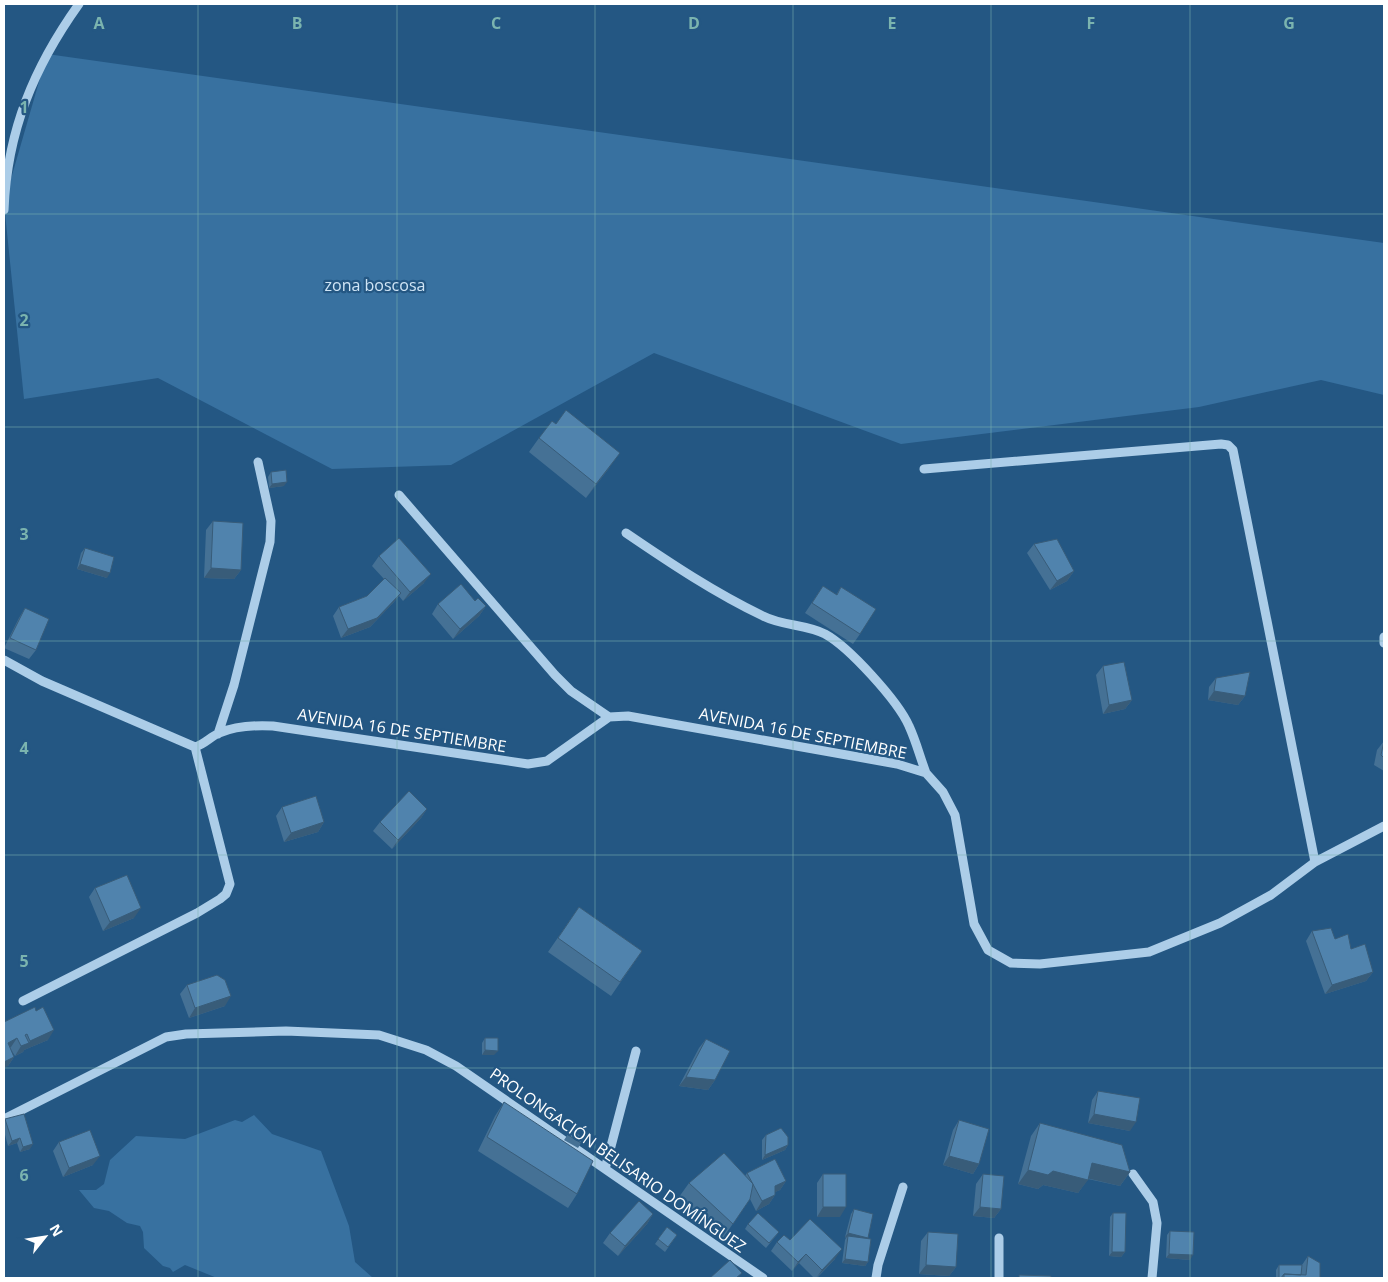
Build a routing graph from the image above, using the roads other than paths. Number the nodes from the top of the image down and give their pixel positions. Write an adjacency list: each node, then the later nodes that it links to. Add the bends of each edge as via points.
1 (79, 4): 2 (street, via 35,74 22,109 10,159)
2 (4, 210)
3 (258, 462): 11 (street, via 271,521 270,542 234,685)
4 (924, 469): 15 (street, via 1221,444 1233,450)
5 (400, 495): 10 (street, via 555,676 570,691)
6 (626, 533): 13 (street, via 765,618 825,634 842,646 894,702 908,725)
7 (1384, 637): 8 (street)
8 (1384, 643)
9 (4, 660): 12 (street, via 42,681)
10 (609, 716): 11 (street, AVENIDA 16 DE SEPTIEMBRE, via 547,761 528,764 273,726 241,728); 13 (street, AVENIDA 16 DE SEPTIEMBRE, via 628,716 897,764)
11 (218, 734): 12 (street, AVENIDA 16 DE SEPTIEMBRE)
12 (195, 747): 16 (street, via 230,884 226,894 197,913)
13 (926, 773): 15 (street, AVENIDA 16 DE SEPTIEMBRE, via 944,792 955,816 974,924 988,950 1011,963 1040,964 1149,952 1220,923 1271,895)
14 (1384, 826): 15 (street, AVENIDA 16 DE SEPTIEMBRE)
15 (1315, 862)
16 (24, 1001)
17 (636, 1051): 19 (street)
18 (4, 1119): 19 (street, PROLONGACIÓN BELISARIO DOMÍNGUEZ, via 166,1038 186,1034 286,1030 379,1035 426,1050 456,1066)
19 (605, 1169): 23 (street, PROLONGACIÓN BELISARIO DOMÍNGUEZ)
20 (1133, 1174): 26 (street, via 1153,1202 1157,1223)
21 (903, 1187): 24 (street)
22 (999, 1238): 25 (street)
23 (763, 1278)
24 (876, 1278)
25 (999, 1278)
26 (1152, 1278)

